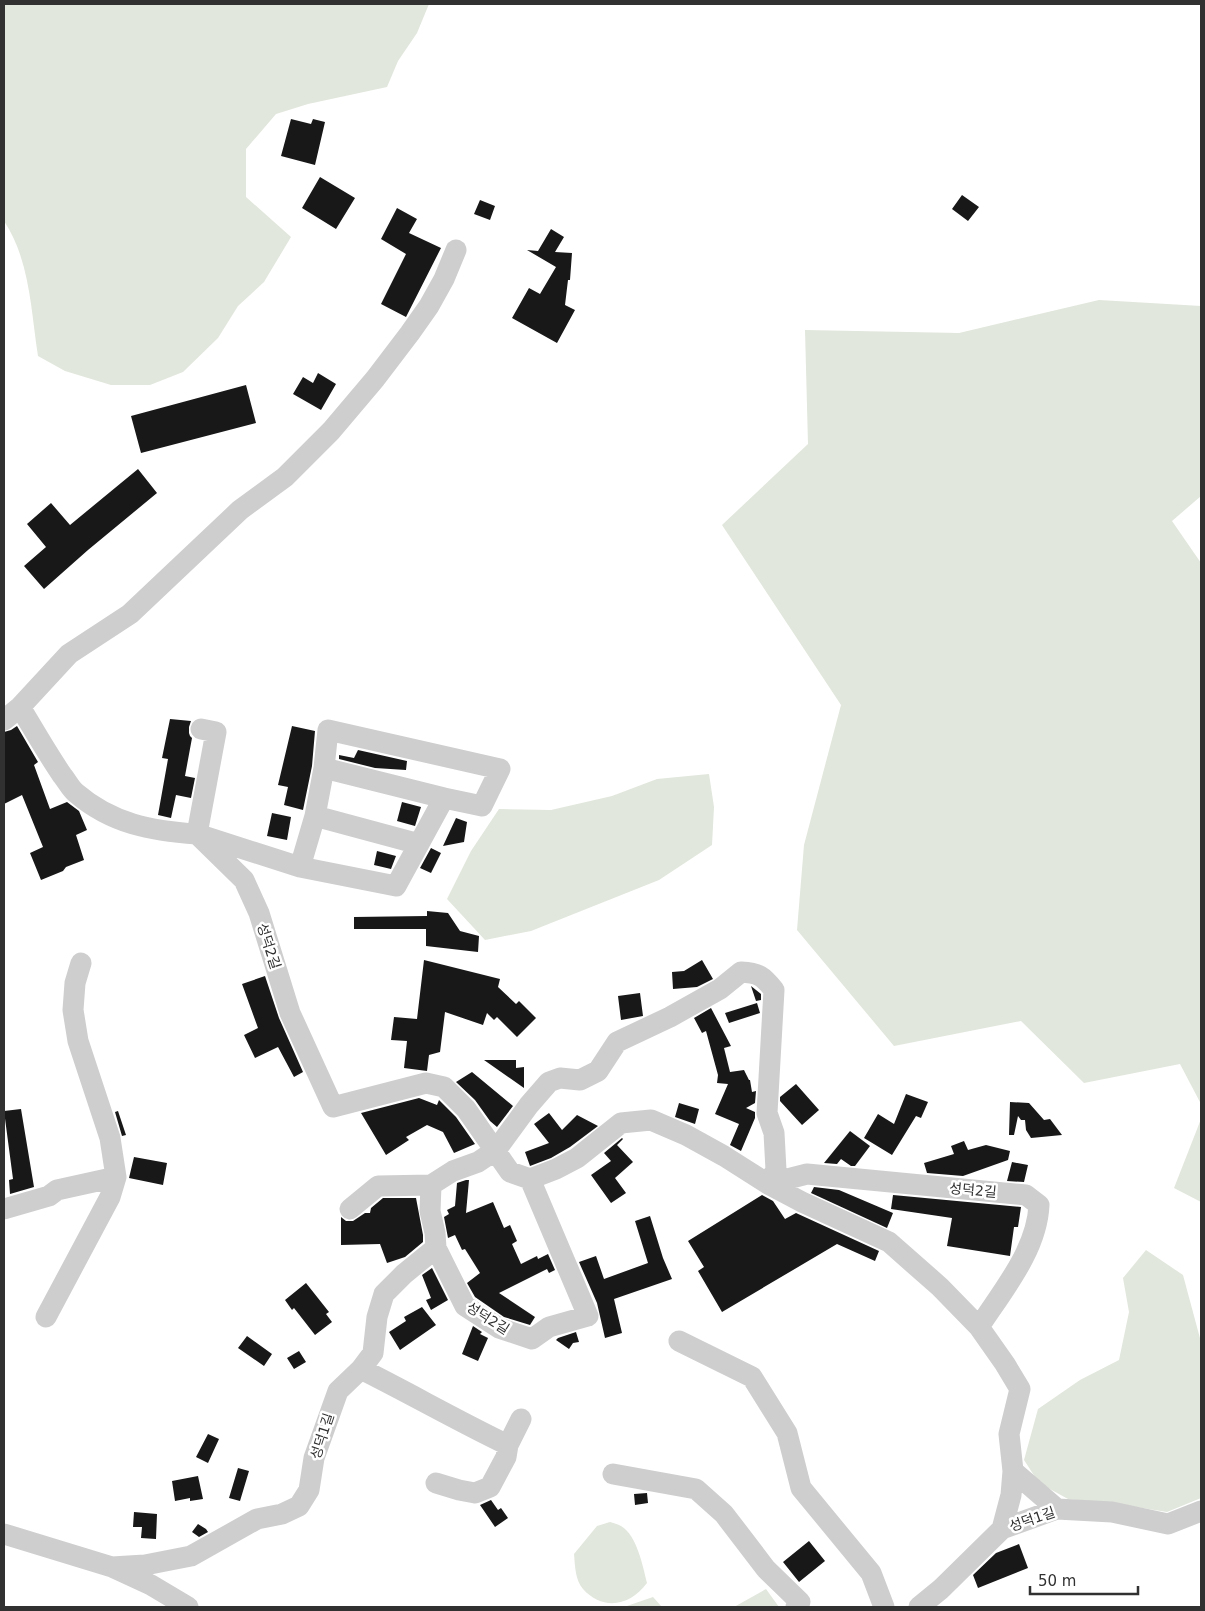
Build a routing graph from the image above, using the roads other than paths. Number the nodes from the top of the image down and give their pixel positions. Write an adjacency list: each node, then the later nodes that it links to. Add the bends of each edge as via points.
1 (456, 250): 2 (street, via 444,279 410,333 330,431 286,477 240,510 130,614 70,654)
2 (12, 713): 7 (street, via 75,793 101,811 133,825)
3 (201, 729): 7 (street, via 216,732)
4 (324, 768): 5 (street); 5 (street, via 328,730 500,768 482,806); 6 (street)
5 (444, 798): 8 (street)
6 (315, 816): 8 (street); 9 (street)
7 (198, 834): 9 (street); 11 (street, 성덕2길, via 244,880 259,913 290,1013 333,1107 426,1083 444,1087 466,1109)
8 (419, 844): 9 (street, via 396,886)
9 (300, 866)
10 (81, 963): 12 (street, via 73,1010 78,1041 110,1138)
11 (496, 1150): 13 (street, 성덕2길, via 510,1172); 14 (street, via 549,1082 560,1078 580,1080 598,1071 617,1042 720,989 741,972 754,973 765,978 774,990 767,1113 774,1133 776,1170); 15 (street)
12 (116, 1177): 16 (street, via 58,1190 49,1196); 19 (street, via 110,1197)
13 (530, 1179): 14 (street, via 577,1158 622,1123 651,1120 686,1135); 18 (street, 성덕2길, via 588,1316 549,1326 532,1339 499,1328 465,1306)
14 (768, 1184): 20 (street, via 890,1242); 20 (street, 성덕2길, via 807,1174 1026,1195 1039,1205 1030,1245)
15 (432, 1185): 17 (street, via 378,1186); 18 (street, 성덕2길, via 430,1211)
16 (4, 1209)
17 (350, 1209)
18 (436, 1248): 22 (street, 성덕1길, via 384,1294 377,1317 373,1353)
19 (46, 1317)
20 (979, 1327): 25 (street, via 1020,1389 1009,1434)
21 (679, 1341): 35 (street, via 752,1377 787,1433 801,1488 871,1574)
22 (361, 1369): 24 (street); 32 (street, 성덕1길, via 338,1391 314,1458 309,1490 299,1506 282,1514 256,1519 191,1556 145,1565)
23 (521, 1419): 24 (street)
24 (508, 1445): 27 (street, via 490,1487 475,1493)
25 (1013, 1471): 28 (street); 30 (street)
26 (613, 1474): 34 (street, via 696,1488 724,1514 766,1569 800,1602)
27 (436, 1483)
28 (1057, 1509): 29 (street, 성덕1길, via 1112,1512 1168,1524); 30 (street, 성덕1길)
29 (1201, 1510)
30 (1002, 1530): 36 (street, 성덕1길)
31 (4, 1534): 32 (street, 성덕1길)
32 (112, 1567): 33 (street, 성덕1길)
33 (188, 1607)
34 (796, 1607)
35 (884, 1607)
36 (918, 1607)

